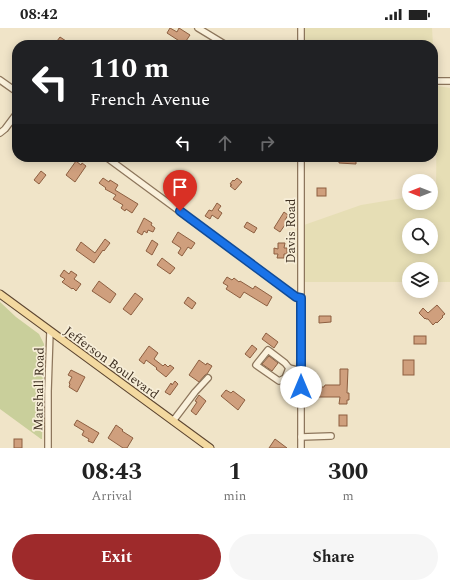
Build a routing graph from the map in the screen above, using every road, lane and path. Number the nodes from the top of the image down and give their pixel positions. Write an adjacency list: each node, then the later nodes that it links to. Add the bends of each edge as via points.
1 (198, 28): 3 (street)
2 (301, 28): 4 (street)
3 (218, 40)
4 (301, 40)
5 (0, 80): 8 (street)
6 (438, 81): 7 (street)
7 (450, 82)
8 (12, 88)
9 (12, 120): 10 (street)
10 (0, 133)
11 (113, 162): 14 (street, via 296,297)
12 (301, 162): 14 (street, Davis Road)
13 (0, 294): 15 (main road, Jefferson Boulevard)
14 (301, 298): 17 (street, Davis Road)
15 (52, 333): 21 (main road, Jefferson Boulevard); 24 (street, Marshall Road)
16 (289, 368): 17 (street); 19 (street); 19 (street, via 268,350 256,365 279,381)
17 (301, 371): 20 (street, Davis Road)
18 (208, 378): 21 (street)
19 (285, 378): 20 (street)
20 (301, 387): 23 (street, Davis Road)
21 (173, 421): 25 (main road, Jefferson Boulevard)
22 (332, 436): 23 (street)
23 (301, 437): 26 (street, Davis Road)
24 (48, 448)
25 (210, 448)
26 (301, 448)

